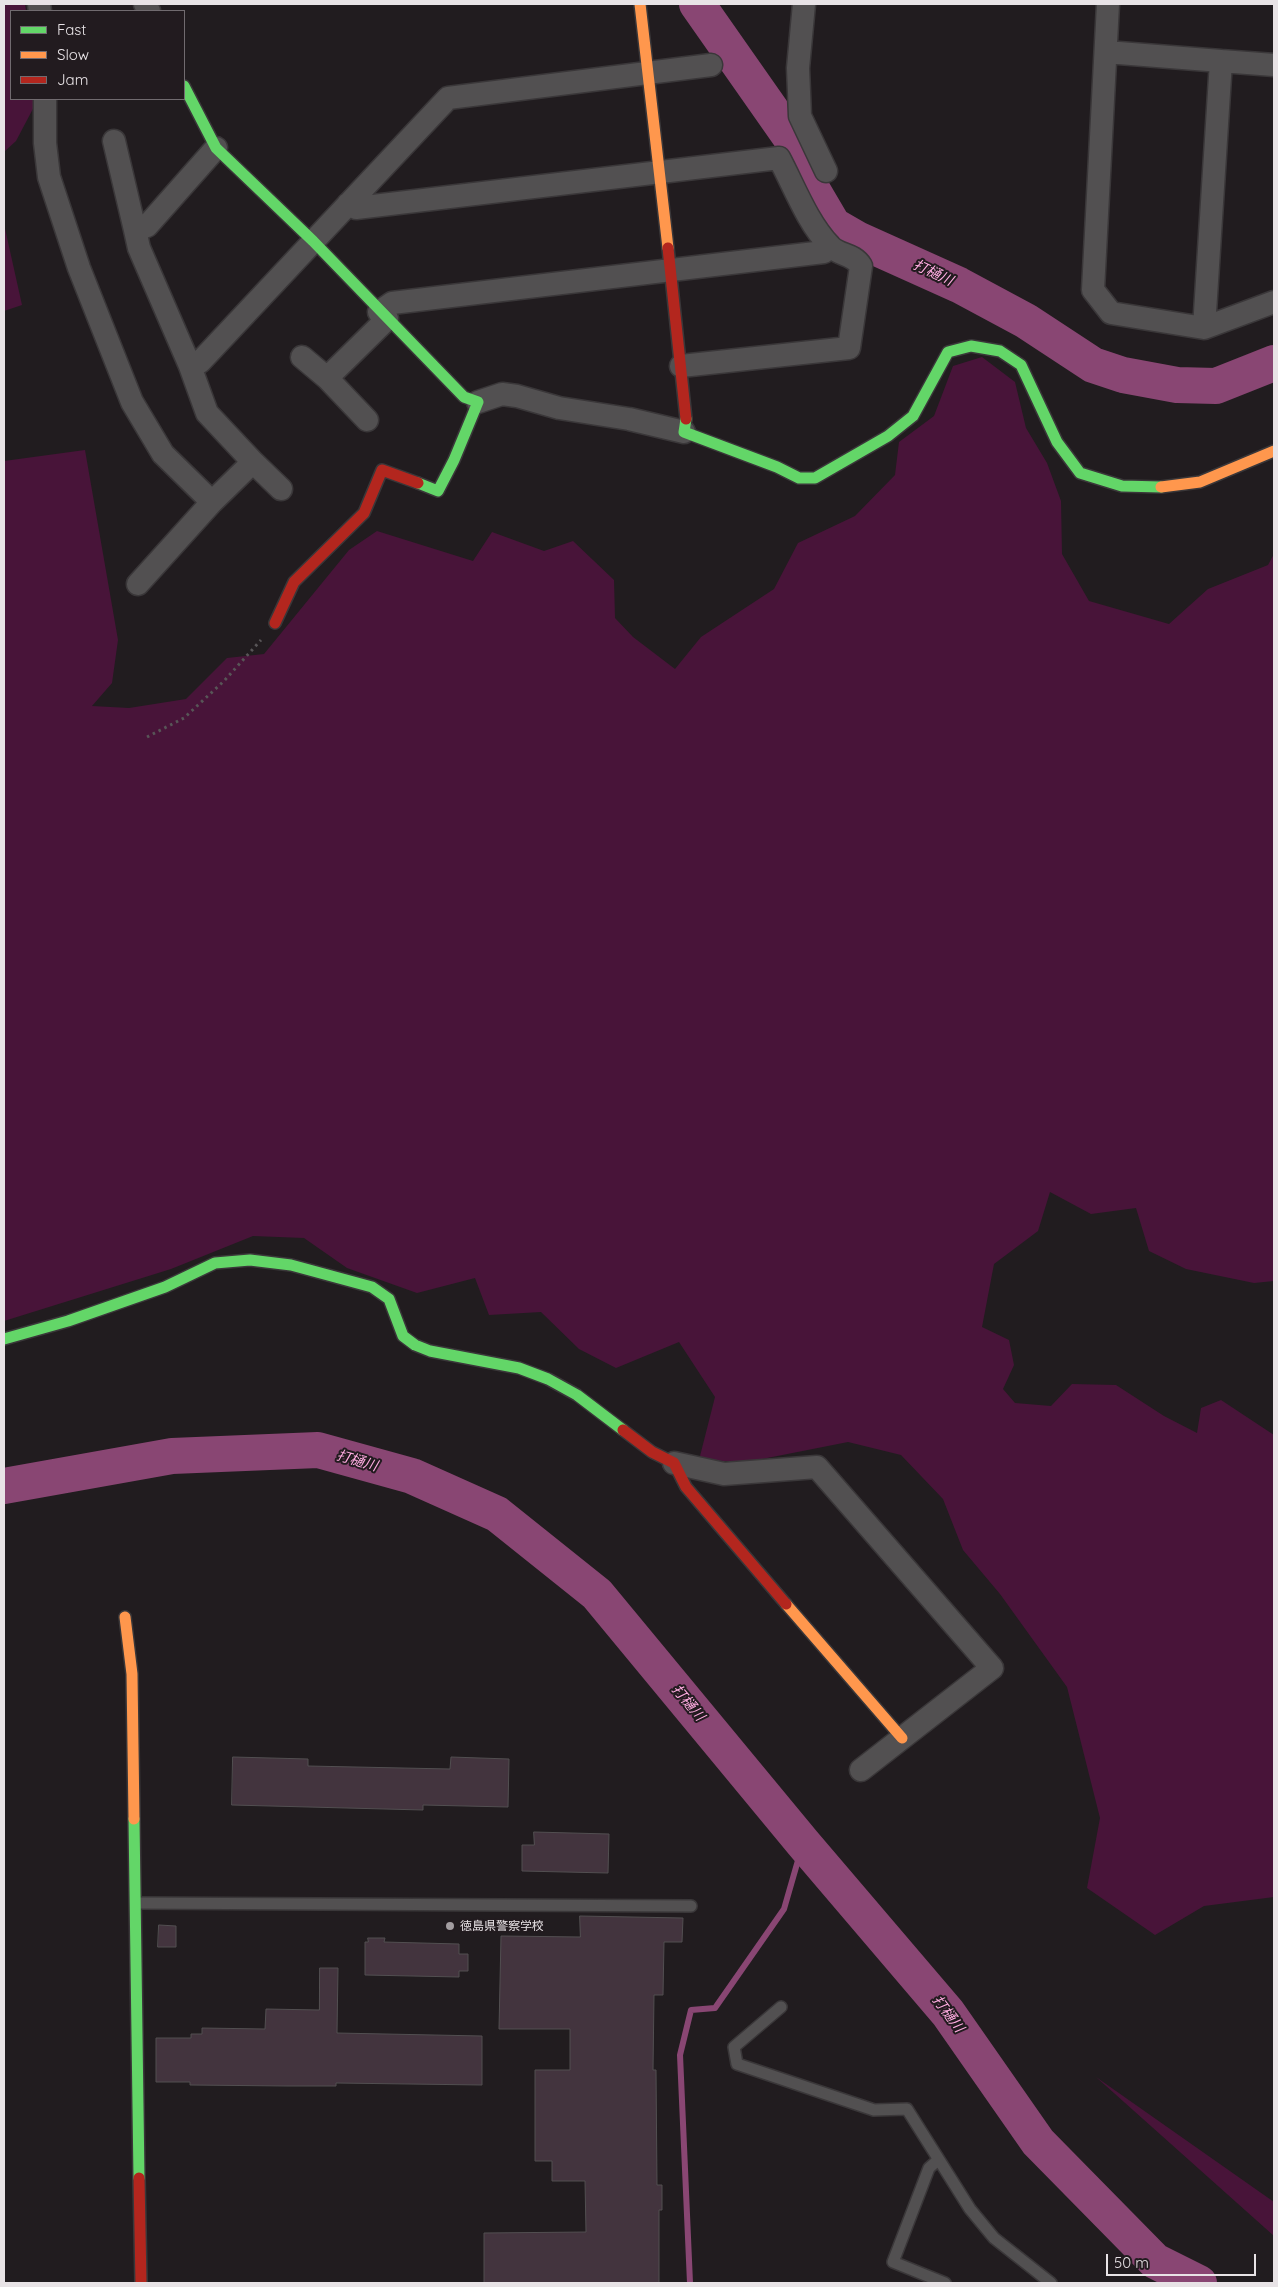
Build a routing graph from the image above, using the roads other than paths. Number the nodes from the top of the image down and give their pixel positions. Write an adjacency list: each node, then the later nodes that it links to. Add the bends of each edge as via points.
1 (640, 4): 8 (street)
2 (804, 4): 14 (street, via 798,68 800,116)
3 (1108, 4): 4 (street)
4 (1106, 52): 5 (street); 22 (street, via 1093,290 1111,313)
5 (1221, 61): 6 (street); 22 (street)
6 (1274, 64)
7 (711, 65): 8 (street)
8 (648, 73): 13 (street); 15 (street, via 448,98)
9 (185, 88): 12 (street)
10 (45, 100): 33 (street, via 49,177 79,268 132,402 163,454)
11 (114, 141): 16 (street)
12 (216, 148): 16 (street, via 146,226); 17 (street)
13 (659, 171): 15 (street, via 356,208); 18 (street, via 779,158 810,217); 19 (street)
14 (826, 171)
15 (348, 204): 17 (street)
16 (135, 230): 24 (street, via 139,248)
17 (313, 241): 21 (street); 24 (street, via 200,362)
18 (830, 246): 19 (street, via 824,252); 25 (street, via 856,258 861,266 849,348)
19 (670, 270): 21 (street, via 392,303); 25 (street)
20 (1274, 302): 22 (street)
21 (383, 316): 26 (street); 27 (street, via 464,397)
22 (1204, 328)
23 (302, 357): 26 (street)
24 (190, 366): 31 (street, via 207,413)
25 (681, 366): 29 (street)
26 (327, 378): 28 (street)
27 (478, 402): 29 (street, via 502,394 517,396 559,408); 35 (street, via 438,491 382,470 364,513 294,582)
28 (367, 420)
29 (684, 432): 30 (street, via 800,478 815,478 888,436 913,416 948,352 971,346 1000,351 1021,365 1057,442 1080,473 1122,486 1163,487 1200,482)
30 (1274, 451)
31 (253, 462): 32 (street); 33 (street)
32 (281, 489)
33 (212, 502): 34 (street)
34 (138, 584)
35 (275, 623)
36 (4, 1339): 37 (street, via 68,1321 165,1287 215,1263 250,1260 291,1265 372,1287 389,1299 403,1336 415,1345 430,1351 519,1368 548,1379 577,1396 652,1452)
37 (674, 1463): 39 (street, via 686,1487); 39 (street, via 724,1474 817,1467 992,1668)
38 (125, 1617): 41 (street, via 132,1674)
39 (902, 1738): 40 (street)
40 (861, 1770)
41 (136, 1903): 42 (lane); 45 (street)
42 (691, 1906)
43 (781, 2007): 44 (lane, via 734,2047 737,2064 874,2110 906,2110)
44 (938, 2160): 46 (lane, via 929,2168 893,2262); 47 (lane, via 970,2209 994,2238)
45 (141, 2283)
46 (945, 2283)
47 (1051, 2283)

